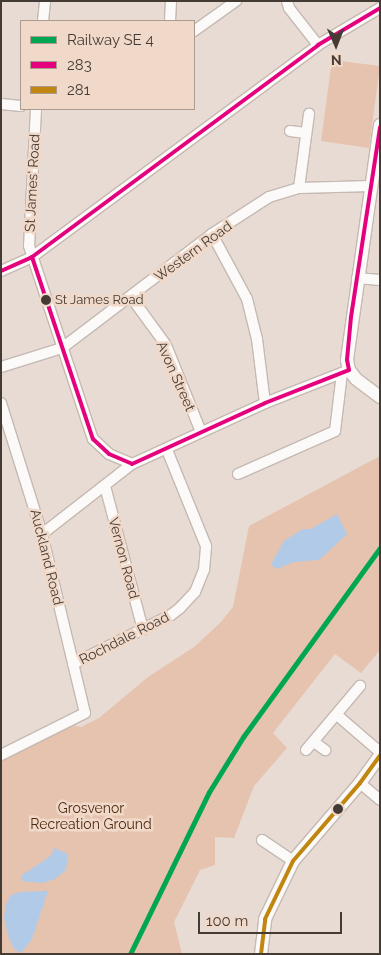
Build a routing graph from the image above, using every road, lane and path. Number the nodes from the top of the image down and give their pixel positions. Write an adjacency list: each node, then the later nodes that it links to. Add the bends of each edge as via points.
1 (45, 1): 6 (street)
2 (172, 1): 7 (street)
3 (236, 1): 8 (street)
4 (287, 1): 9 (street)
5 (380, 8): 9 (street)
6 (43, 20)
7 (170, 20)
8 (195, 29)
9 (318, 45): 20 (street)
10 (1, 104): 11 (street)
11 (20, 106)
12 (36, 110): 20 (street, St James' Road, via 29,246)
13 (310, 114): 16 (street)
14 (380, 125): 17 (street)
15 (290, 131): 16 (street)
16 (306, 133): 18 (street)
17 (371, 186): 18 (street, Western Road); 22 (street)
18 (299, 188): 19 (street, Western Road, via 269,196)
19 (212, 234): 24 (street, Western Road); 30 (street, via 247,299 257,339)
20 (32, 256): 21 (street); 25 (street)
21 (1, 271)
22 (357, 278): 23 (street); 27 (street)
23 (380, 280)
24 (131, 296): 25 (street, Western Road); 31 (street, Avon Street, via 166,345)
25 (62, 348): 26 (street, Western Road); 33 (street, via 93,438 109,454)
26 (1, 367)
27 (346, 371): 28 (street); 30 (street); 34 (street, via 335,431)
28 (380, 397)
29 (1, 403): 36 (street, Auckland Road)
30 (265, 403): 31 (street)
31 (200, 432): 32 (street)
32 (167, 450): 33 (street); 37 (street, Rochdale Road, via 203,535 206,560 195,592 188,601)
33 (132, 464): 35 (street)
34 (238, 474)
35 (105, 486): 36 (street); 37 (street, Vernon Road)
36 (42, 534): 38 (street, Auckland Road)
37 (143, 630): 38 (street, Rochdale Road)
38 (73, 664): 45 (street, Auckland Road, via 85,713)
39 (360, 686): 40 (street)
40 (336, 715): 41 (street); 44 (street)
41 (314, 742): 42 (street); 43 (street)
42 (306, 750)
43 (325, 750)
44 (380, 754): 46 (street)
45 (1, 756)
46 (360, 783): 47 (street); 49 (street)
47 (380, 800)
48 (262, 840): 49 (street)
49 (293, 861): 50 (street, via 265,919)
50 (261, 954)

